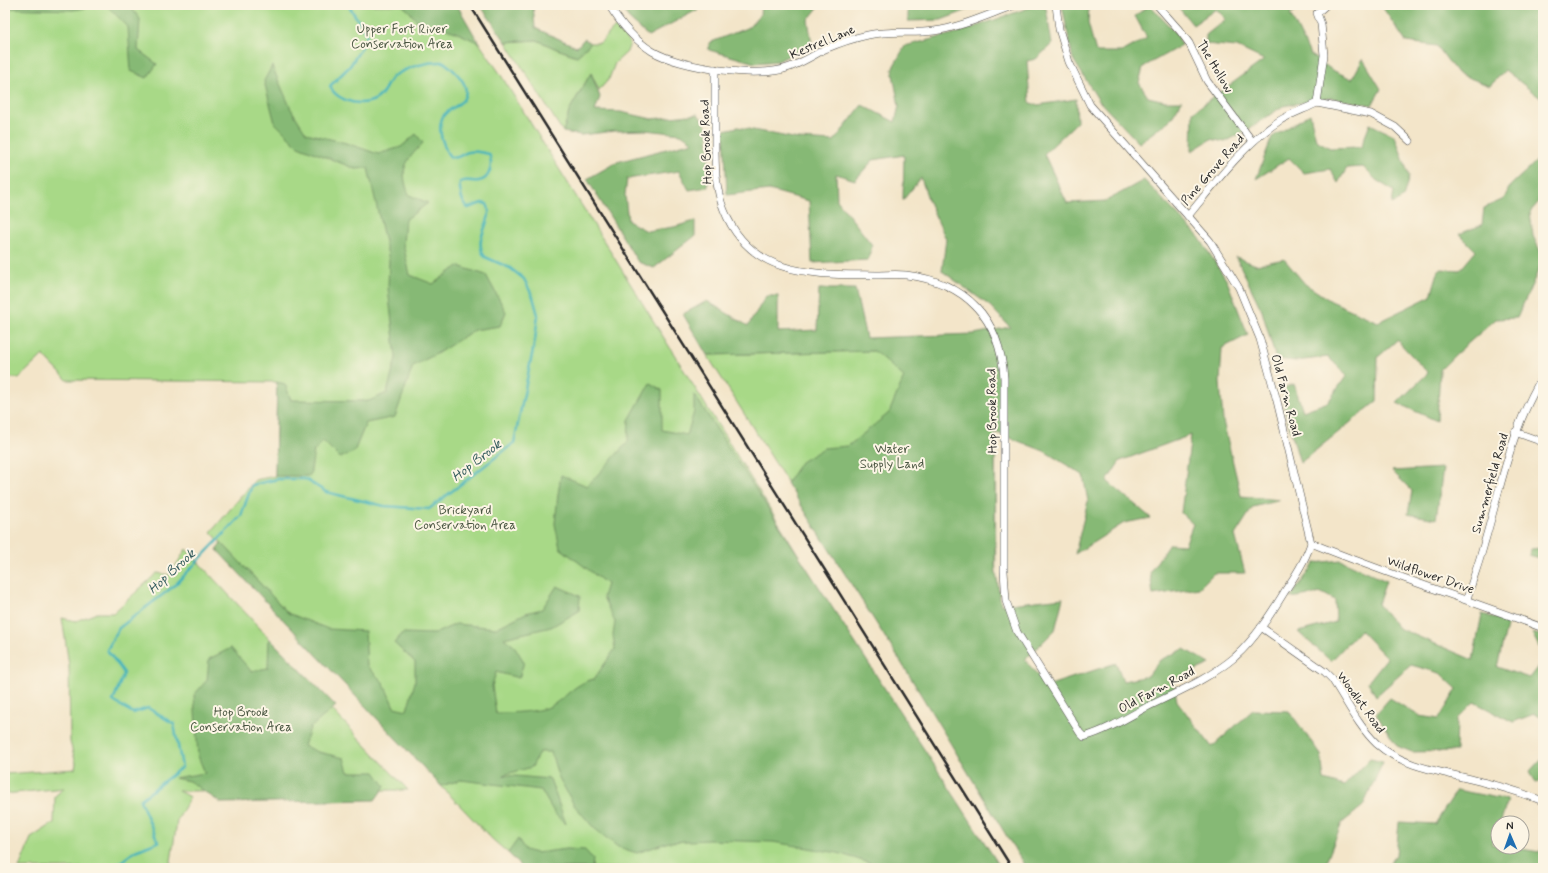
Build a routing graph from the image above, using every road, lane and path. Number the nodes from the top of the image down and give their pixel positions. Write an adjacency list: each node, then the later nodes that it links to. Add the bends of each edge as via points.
1 (609, 5): 6 (street, Kestrel Lane, via 622,25 653,51 684,64)
2 (1015, 5): 6 (street, Kestrel Lane, via 936,31 870,34 826,49 789,68 750,72)
3 (1056, 5): 10 (street, Old Farm Road, via 1069,62 1090,105)
4 (1157, 5): 8 (street, The Hollow, via 1180,31 1207,81)
5 (1326, 5): 7 (street, via 1318,13 1324,55)
6 (715, 69): 18 (street, Hop Brook Road, via 715,165 719,195 733,228 750,247 772,263 796,271 820,274 906,275 936,282 964,296 987,320 1000,349 1004,378 1006,600 1022,641)
7 (1318, 103): 8 (street, Pine Grove Road, via 1280,120); 9 (street, via 1371,114 1395,126)
8 (1252, 141): 10 (street, Pine Grove Road)
9 (1410, 141)
10 (1188, 216): 14 (street, Old Farm Road, via 1210,241 1227,267 1239,288 1260,339)
11 (1543, 376): 12 (street, Summerfield Road)
12 (1515, 432): 13 (street); 15 (street, Summerfield Road)
13 (1543, 442)
14 (1311, 543): 15 (street, Wildflower Drive); 16 (street, Old Farm Road, via 1307,556)
15 (1467, 599): 17 (street, Wildflower Drive)
16 (1261, 627): 18 (street, Old Farm Road, via 1235,657 1212,673 1117,723); 19 (street, Woodlot Road, via 1325,672 1376,743 1395,757)
17 (1543, 628)
18 (1084, 737)
19 (1543, 801)

